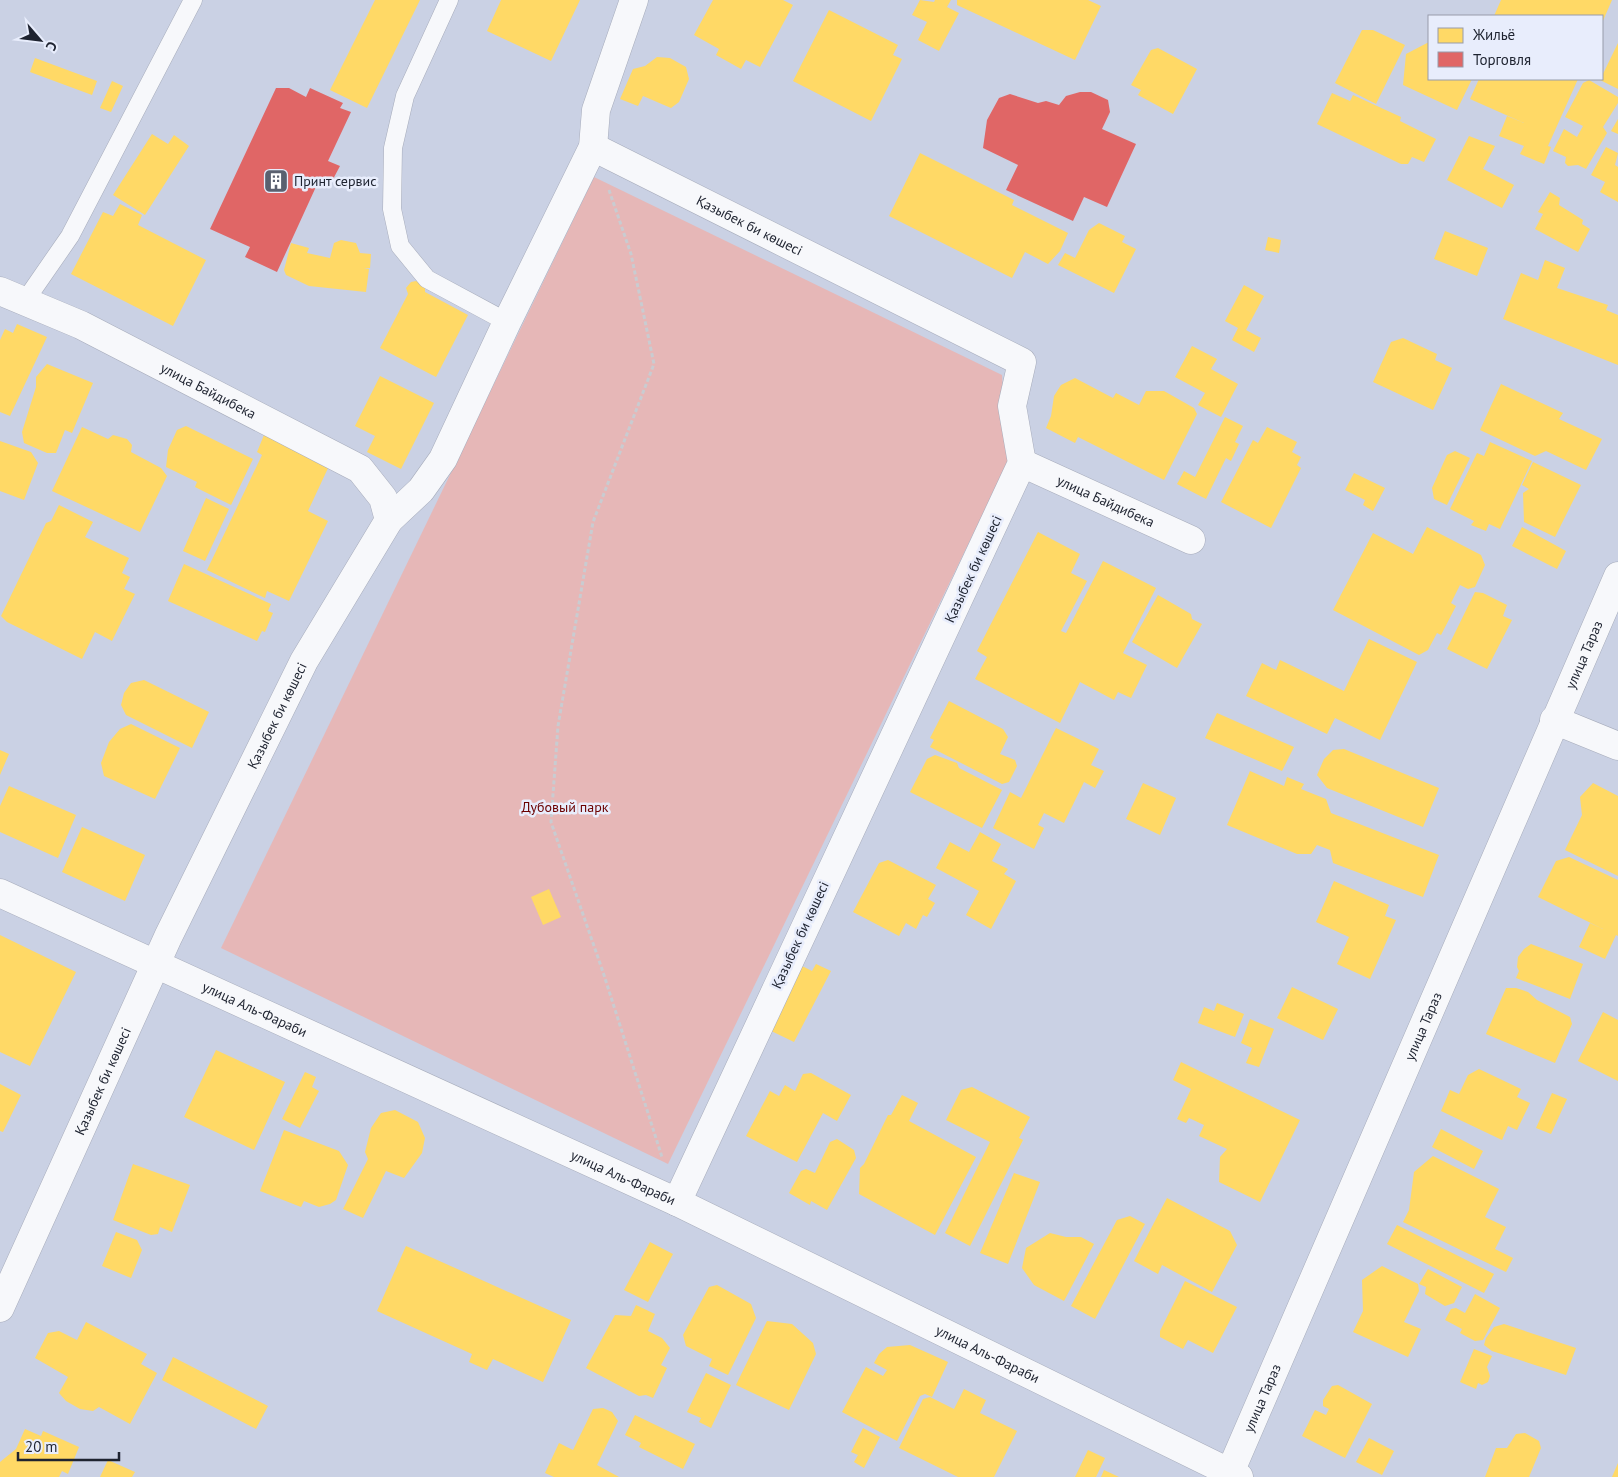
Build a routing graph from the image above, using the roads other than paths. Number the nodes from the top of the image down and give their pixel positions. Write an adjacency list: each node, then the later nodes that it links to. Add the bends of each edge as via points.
1 (193, 0): 6 (lane, via 70,236)
2 (449, 0): 7 (lane, via 405,96 394,148 392,209 400,246 427,279)
3 (634, 0): 4 (street, Қазыбек би көшесі, via 596,110)
4 (593, 147): 7 (street, Қазыбек би көшесі); 8 (street, Қазыбек би көшесі, via 1022,362 1012,406)
5 (0, 291): 6 (street, улица Байдибека)
6 (25, 301): 9 (street, улица Байдибека, via 81,325 360,469 383,498)
7 (507, 322): 9 (street, Қазыбек би көшесі, via 443,459 421,490)
8 (1022, 464): 10 (street, улица Байдибека); 16 (street, Қазыбек би көшесі)
9 (389, 520): 15 (street, Қазыбек би көшесі, via 304,661)
10 (1191, 540)
11 (1618, 576): 12 (street, улица Тараз)
12 (1554, 720): 13 (street); 18 (street, улица Тараз)
13 (1618, 746)
14 (0, 893): 15 (street, улица Аль-Фараби)
15 (156, 962): 16 (street, улица Аль-Фараби); 17 (street, Қазыбек би көшесі)
16 (676, 1202): 18 (street, улица Аль-Фараби)
17 (0, 1308)
18 (1232, 1475)

